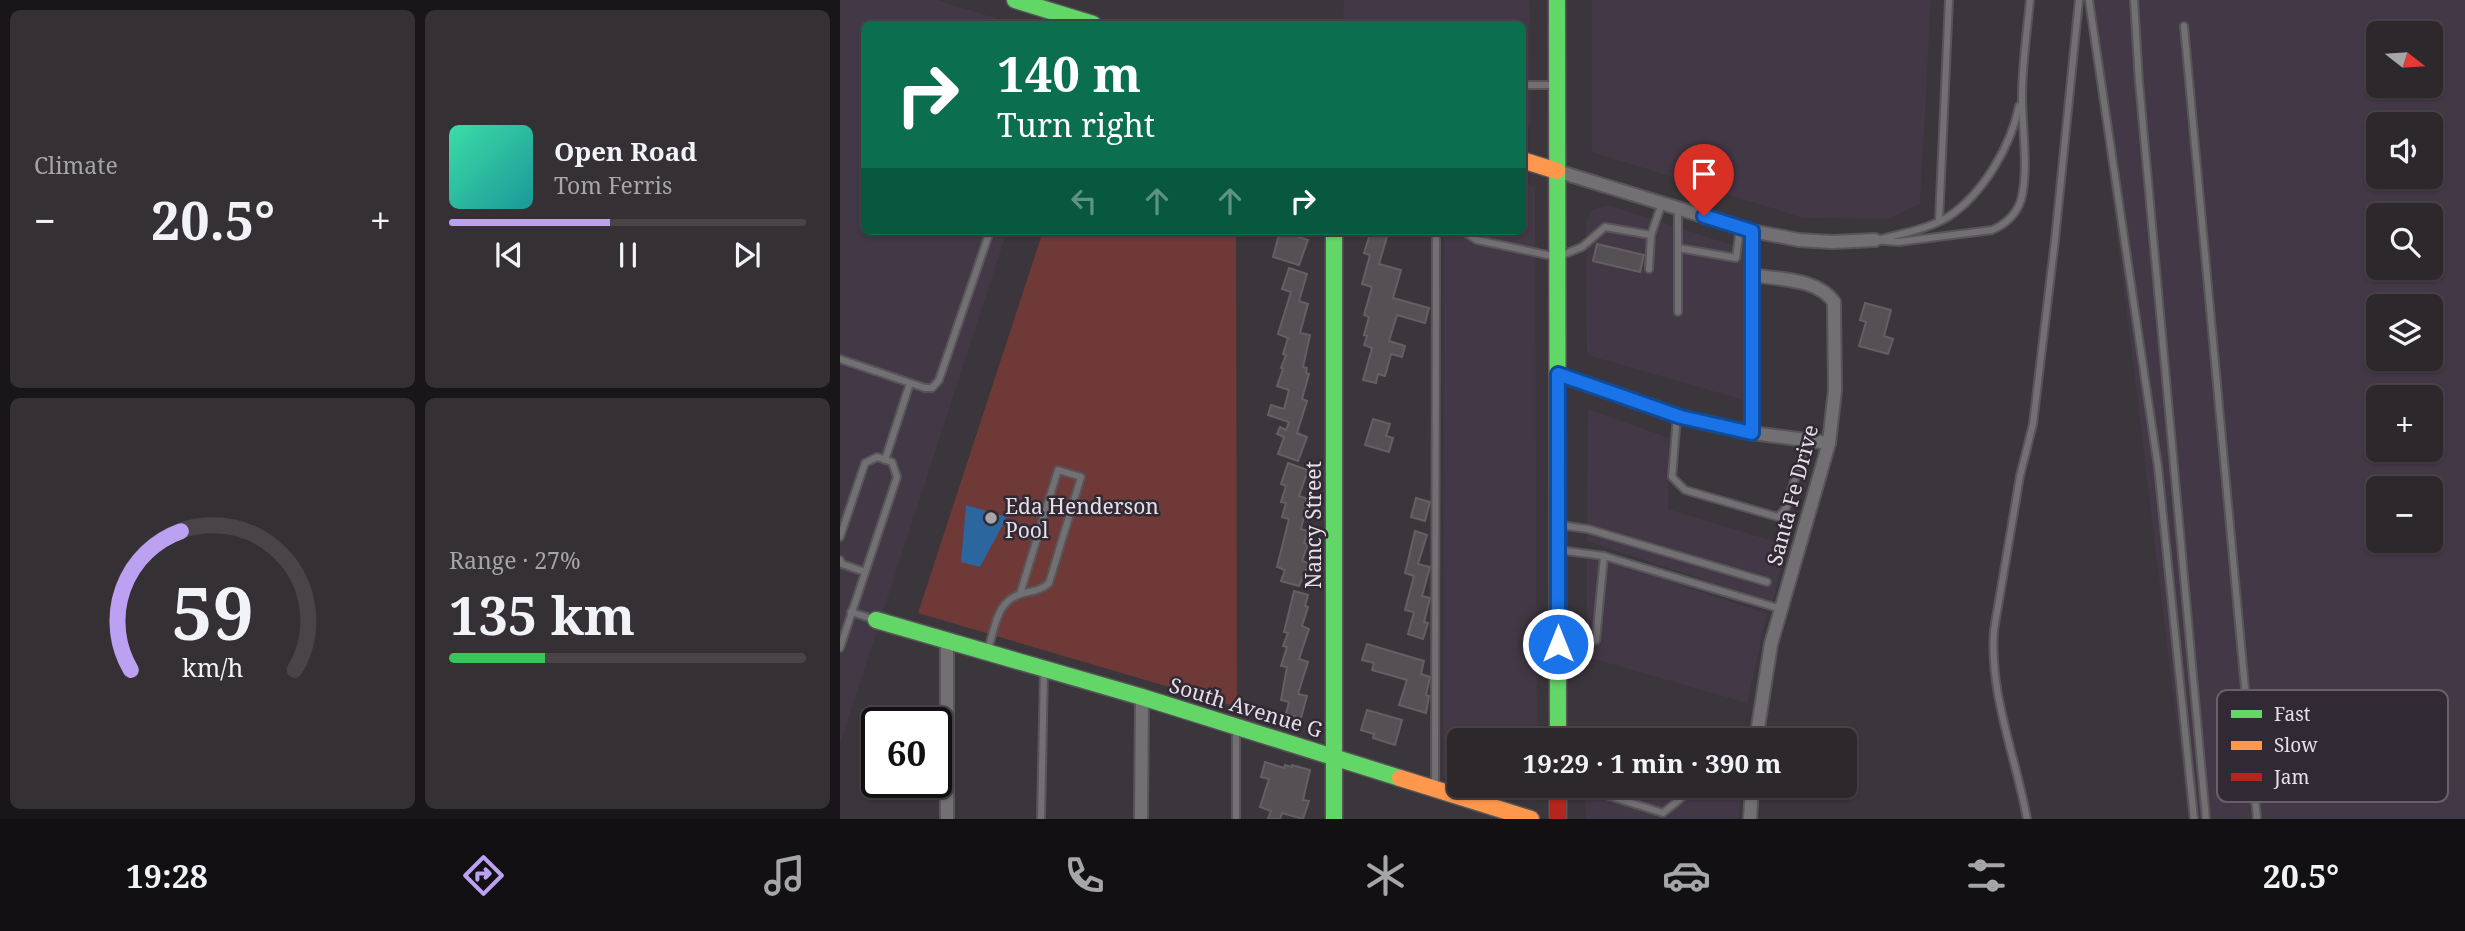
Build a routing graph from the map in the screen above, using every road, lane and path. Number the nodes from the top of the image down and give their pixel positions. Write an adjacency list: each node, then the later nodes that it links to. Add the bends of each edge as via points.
1 (1015, 0): 8 (street)
2 (1557, 0): 11 (street)
3 (1949, 0): 17 (lane)
4 (2030, 0): 12 (lane)
5 (2079, 0): 73 (lane, via 2033,424 2013,514 1992,652)
6 (2089, 0): 74 (lane, via 2158,467)
7 (2134, 0): 75 (lane)
8 (1061, 20)
9 (2184, 26): 54 (lane)
10 (1526, 85): 11 (lane)
11 (1557, 85): 14 (street)
12 (2022, 93): 17 (lane, via 2013,133 2002,154 1971,196); 24 (lane, via 2023,183 2014,215 2004,225 1898,242)
13 (1526, 161): 14 (street)
14 (1557, 171): 15 (street); 26 (street)
15 (1662, 203): 16 (street); 23 (lane)
16 (1678, 208): 18 (street); 25 (lane)
17 (1939, 221): 24 (lane)
18 (1746, 229): 24 (street, via 1799,240); 25 (lane, via 1736,258); 28 (street)
19 (989, 235): 32 (lane, via 939,380 932,388)
20 (1334, 235): 59 (street, Nancy Street)
21 (1436, 235): 60 (lane)
22 (1469, 235): 26 (lane)
23 (1651, 235): 26 (lane, via 1605,227 1582,247); 27 (lane)
24 (1875, 240)
25 (1678, 248): 29 (lane)
26 (1557, 257): 31 (street)
27 (1649, 269)
28 (1753, 275): 34 (street); 36 (street, Santa Fe Drive, via 1816,286 1834,302 1835,390)
29 (1678, 312)
30 (840, 359): 32 (lane)
31 (1558, 374): 33 (street); 38 (street)
32 (910, 383): 37 (lane)
33 (1677, 416): 34 (street); 35 (lane, via 1672,477 1685,490 1778,517 1786,508)
34 (1752, 433): 35 (street)
35 (1807, 440): 36 (street)
36 (1829, 443): 46 (street, Santa Fe Drive)
37 (884, 460): 39 (lane, via 877,457 865,463); 43 (lane, via 892,462 897,477)
38 (1558, 525): 40 (street); 44 (lane, via 1588,529)
39 (840, 537)
40 (1558, 550): 41 (lane); 50 (street)
41 (1604, 555): 46 (lane); 50 (lane, via 1596,640)
42 (840, 560): 43 (lane)
43 (865, 572): 47 (lane)
44 (1767, 582)
45 (1020, 594): 45 (lane, via 1049,583 1081,477 1058,470); 52 (lane, via 1002,604)
46 (1781, 608): 58 (street, Santa Fe Drive)
47 (851, 612): 48 (lane); 51 (lane)
48 (876, 620): 49 (street, South Avenue G)
49 (947, 639): 52 (street, South Avenue G); 65 (street)
50 (1558, 644): 57 (street)
51 (840, 648)
52 (988, 651): 53 (street, South Avenue G)
53 (1044, 668): 55 (street, South Avenue G); 66 (lane)
54 (2245, 690)
55 (1142, 696): 56 (street, South Avenue G); 67 (street)
56 (1236, 726): 59 (street, South Avenue G); 68 (lane)
57 (1558, 728)
58 (1758, 728)
59 (1335, 756): 60 (street, South Avenue G); 69 (street, Nancy Street)
60 (1435, 788): 70 (street, South Avenue G)
61 (1558, 798): 71 (street)
62 (1616, 798): 63 (lane, via 1663,813)
63 (1681, 798)
64 (1751, 798): 72 (street)
65 (947, 819)
66 (1041, 819)
67 (1142, 819)
68 (1236, 819)
69 (1334, 819)
70 (1531, 819)
71 (1558, 819)
72 (1750, 819)
73 (2027, 819)
74 (2194, 819)
75 (2206, 819)

